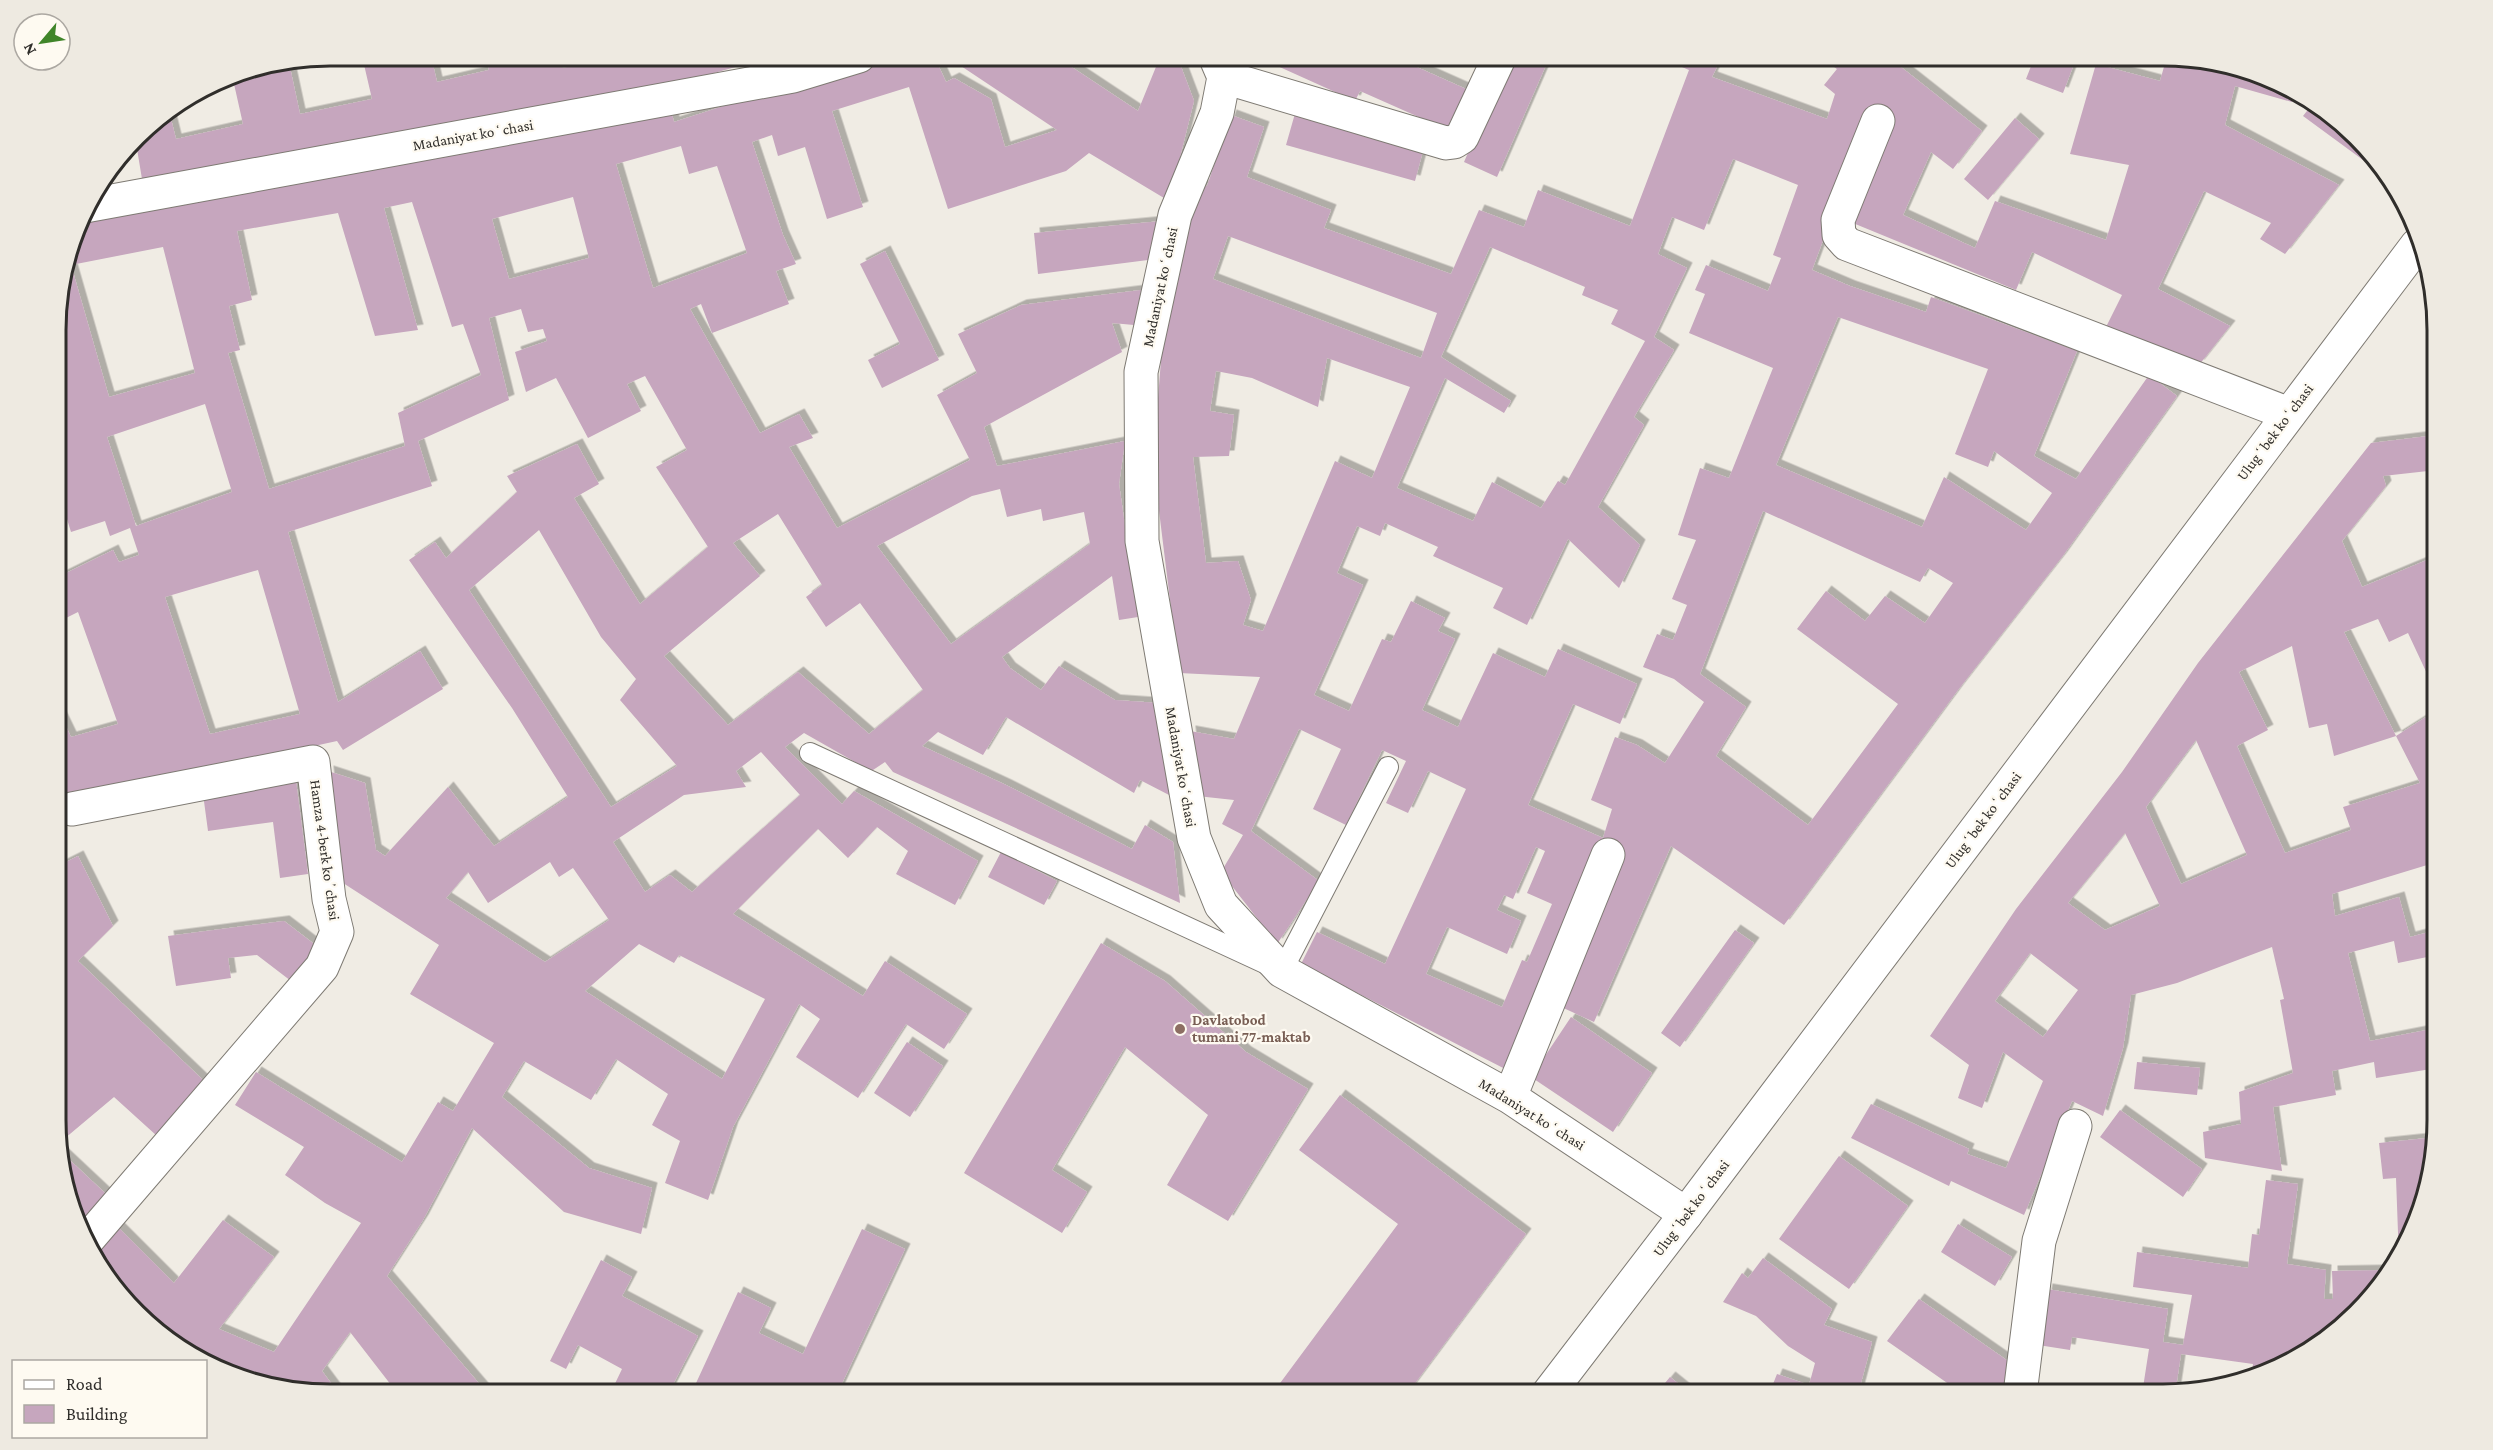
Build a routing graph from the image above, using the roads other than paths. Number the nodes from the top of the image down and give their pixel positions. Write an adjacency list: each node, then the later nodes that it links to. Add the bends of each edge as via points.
1 (826, 66): 5 (street, Madaniyat koʻchasi, via 794,76)
2 (1219, 66): 3 (street, Madaniyat koʻchasi, via 1446,143 1462,137); 12 (street, Madaniyat koʻchasi, via 1217,112 1175,215 1141,372 1142,541 1194,838 1221,905)
3 (1495, 66)
4 (1878, 121): 7 (street, via 1839,220 1839,235 1847,244)
5 (98, 204)
6 (2414, 248): 7 (street, Ulugʻbek koʻchasi)
7 (2289, 414): 15 (street, Ulugʻbek koʻchasi)
8 (810, 753): 12 (lane)
9 (1388, 766): 12 (lane)
10 (72, 809): 16 (street, Hamza 4-berk koʼchasi, via 313,762 329,899 337,932 322,967)
11 (1608, 855): 13 (street)
12 (1282, 971): 13 (street, Madaniyat koʻchasi)
13 (1510, 1097): 15 (street, Madaniyat koʻchasi)
14 (2075, 1126): 18 (street, via 2039,1241)
15 (1686, 1214): 17 (street, Ulugʻbek koʻchasi)
16 (92, 1235)
17 (1556, 1384)
18 (2021, 1384)

